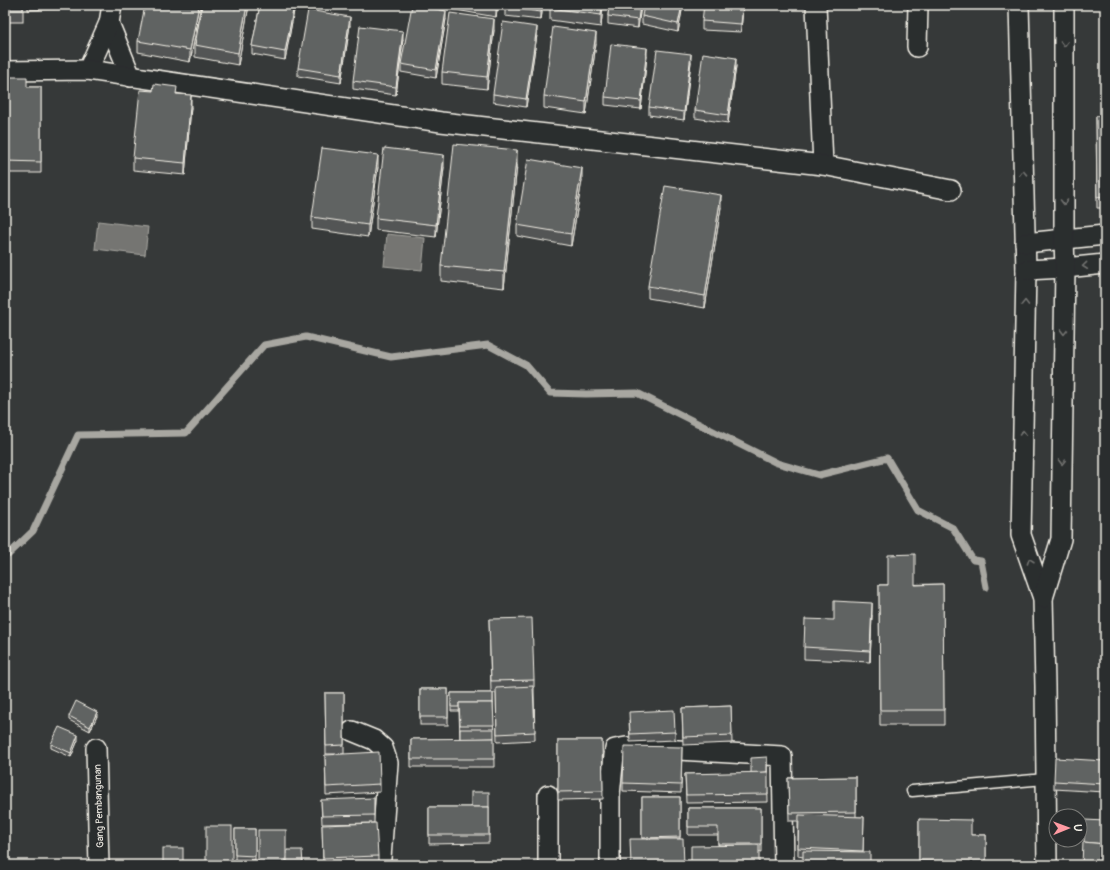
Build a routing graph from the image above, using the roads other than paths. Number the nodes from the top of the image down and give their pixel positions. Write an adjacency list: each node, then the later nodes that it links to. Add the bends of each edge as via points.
1 (816, 5): 10 (street)
2 (918, 5): 6 (street)
3 (1019, 5): 14 (street, one-way to 3)
4 (1064, 5): 13 (street, one-way to 13)
5 (111, 14): 7 (street); 9 (street)
6 (917, 47)
7 (88, 70): 8 (street); 9 (street)
8 (5, 71)
9 (131, 77): 10 (street, via 441,122)
10 (823, 165): 11 (street)
11 (951, 190)
12 (1105, 235): 13 (street)
13 (1064, 240): 14 (street); 16 (street)
14 (1025, 243): 17 (street)
15 (1105, 264): 16 (street, one-way to 16)
16 (1065, 268): 17 (street); 18 (street, one-way to 18, via 1060,539)
17 (1026, 270): 18 (street, one-way to 17, via 1021,535)
18 (1043, 598): 21 (street)
19 (352, 731): 25 (street, via 374,740 383,748 388,763)
20 (96, 748): 24 (street, Gang Pembangunan)
21 (1045, 779): 22 (lane); 29 (street)
22 (912, 791)
23 (548, 795): 26 (street)
24 (100, 865)
25 (379, 865)
26 (548, 865)
27 (610, 865): 28 (street, via 610,795 614,755 615,749 626,747 782,756)
28 (784, 865)
29 (1047, 865)

